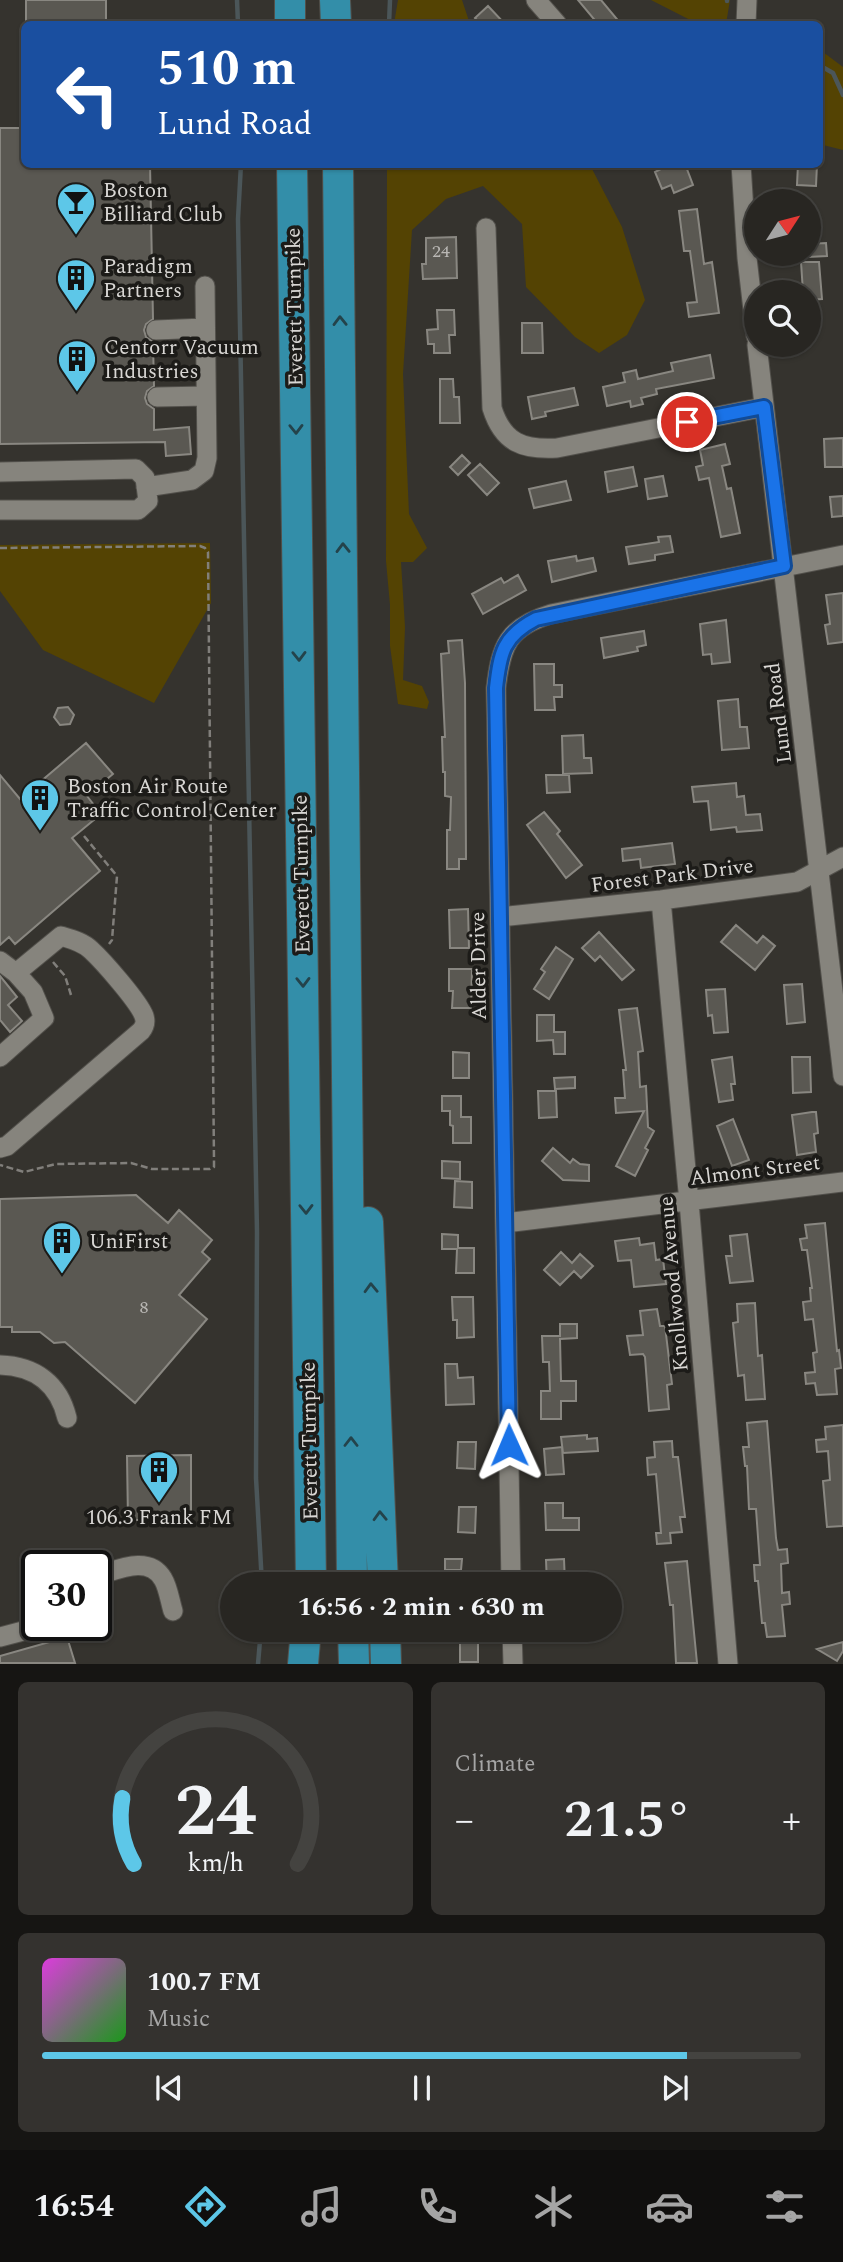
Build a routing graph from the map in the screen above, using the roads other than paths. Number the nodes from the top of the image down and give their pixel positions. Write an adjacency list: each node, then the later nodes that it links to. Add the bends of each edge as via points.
1 (290, 0): 5 (highway)
2 (335, 0): 6 (highway)
3 (536, 0): 7 (street)
4 (747, 0): 8 (street)
5 (290, 21)
6 (336, 21)
7 (554, 21)
8 (746, 21)
9 (292, 168): 42 (highway, Everett Turnpike, one-way to 42)
10 (338, 168): 26 (highway, Everett Turnpike, one-way to 10)
11 (741, 168): 13 (street)
12 (486, 228): 20 (street, via 492,408 508,437 523,446 557,448)
13 (750, 280)
14 (205, 286): 15 (street)
15 (205, 328): 16 (street); 18 (street)
16 (156, 330)
17 (758, 357): 20 (street, Lund Road)
18 (206, 396): 19 (street); 22 (street, via 204,471 192,480)
19 (157, 397)
20 (764, 407): 25 (street, Lund Road)
21 (0, 472): 22 (street, via 136,469)
22 (146, 487): 23 (street, via 148,501 138,510)
23 (0, 510)
24 (843, 555): 25 (street, Alder Drive)
25 (784, 566): 28 (street, Lund Road); 30 (street, Alder Drive, via 551,614 521,626 509,638 500,657 496,688)
26 (344, 617): 43 (highway, Everett Turnpike, one-way to 26); 44 (highway, one-way to 26)
27 (843, 857): 28 (street, Forest Park Drive)
28 (820, 871): 29 (street, Forest Park Drive, via 797,882); 32 (street, Lund Road)
29 (661, 900): 30 (street, Forest Park Drive); 37 (street, Knollwood Avenue)
30 (500, 917): 38 (street, Alder Drive)
31 (8, 967): 33 (street, via 33,992 44,1018); 35 (street, via 61,936 80,942 142,1011 145,1026)
32 (840, 1016): 34 (street, Lund Road)
33 (0, 1057)
34 (843, 1076)
35 (0, 1148)
36 (843, 1182): 37 (street, Almont Street)
37 (690, 1202): 38 (street, Almont Street); 59 (street, Knollwood Avenue)
38 (505, 1223): 45 (street, Alder Drive)
39 (0, 1365): 40 (street, via 27,1368 50,1384 64,1404)
40 (67, 1418)
41 (112, 1571): 46 (street, via 135,1565 151,1567 163,1578)
42 (310, 1572)
43 (352, 1572)
44 (383, 1572)
45 (512, 1572)
46 (173, 1611)
47 (21, 1632): 48 (street)
48 (0, 1637)
49 (305, 1642): 54 (highway)
50 (311, 1642): 55 (highway)
51 (353, 1642): 56 (highway)
52 (385, 1642): 57 (highway)
53 (512, 1642): 58 (street)
54 (303, 1664)
55 (312, 1664)
56 (354, 1664)
57 (386, 1664)
58 (513, 1664)
59 (728, 1664)

